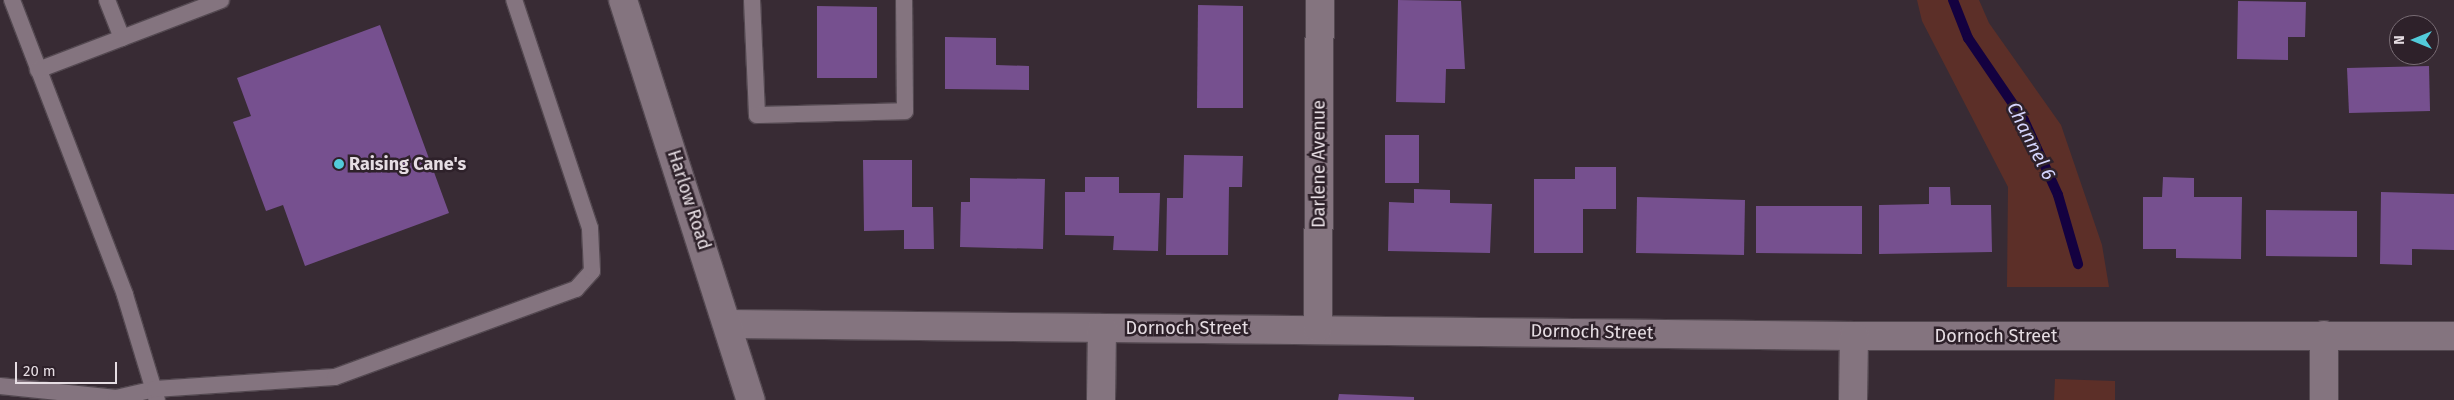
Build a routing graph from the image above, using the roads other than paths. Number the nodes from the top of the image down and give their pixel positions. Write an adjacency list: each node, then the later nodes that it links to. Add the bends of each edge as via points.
1 (12, 0): 10 (lane)
2 (107, 0): 9 (lane)
3 (222, 0): 9 (lane)
4 (514, 0): 18 (lane, via 590,228 592,271 576,289 335,377)
5 (623, 0): 11 (street, Harlow Road)
6 (752, 0): 7 (lane, via 757,115 905,111)
7 (904, 0)
8 (1320, 0): 13 (street, Darlene Avenue)
9 (122, 38): 10 (lane)
10 (38, 70): 18 (lane, via 124,295)
11 (729, 324): 12 (street, Dornoch Street); 19 (street, Harlow Road)
12 (1102, 328): 13 (street, Dornoch Street); 20 (street)
13 (1318, 328): 15 (street, Dornoch Street)
14 (2324, 335): 15 (street, Dornoch Street); 16 (street, Dornoch Street); 22 (street)
15 (1854, 336): 21 (street)
16 (2454, 336)
17 (0, 386): 18 (lane, via 116,398)
18 (156, 395)
19 (751, 400)
20 (1101, 400)
21 (1853, 400)
22 (2324, 400)

